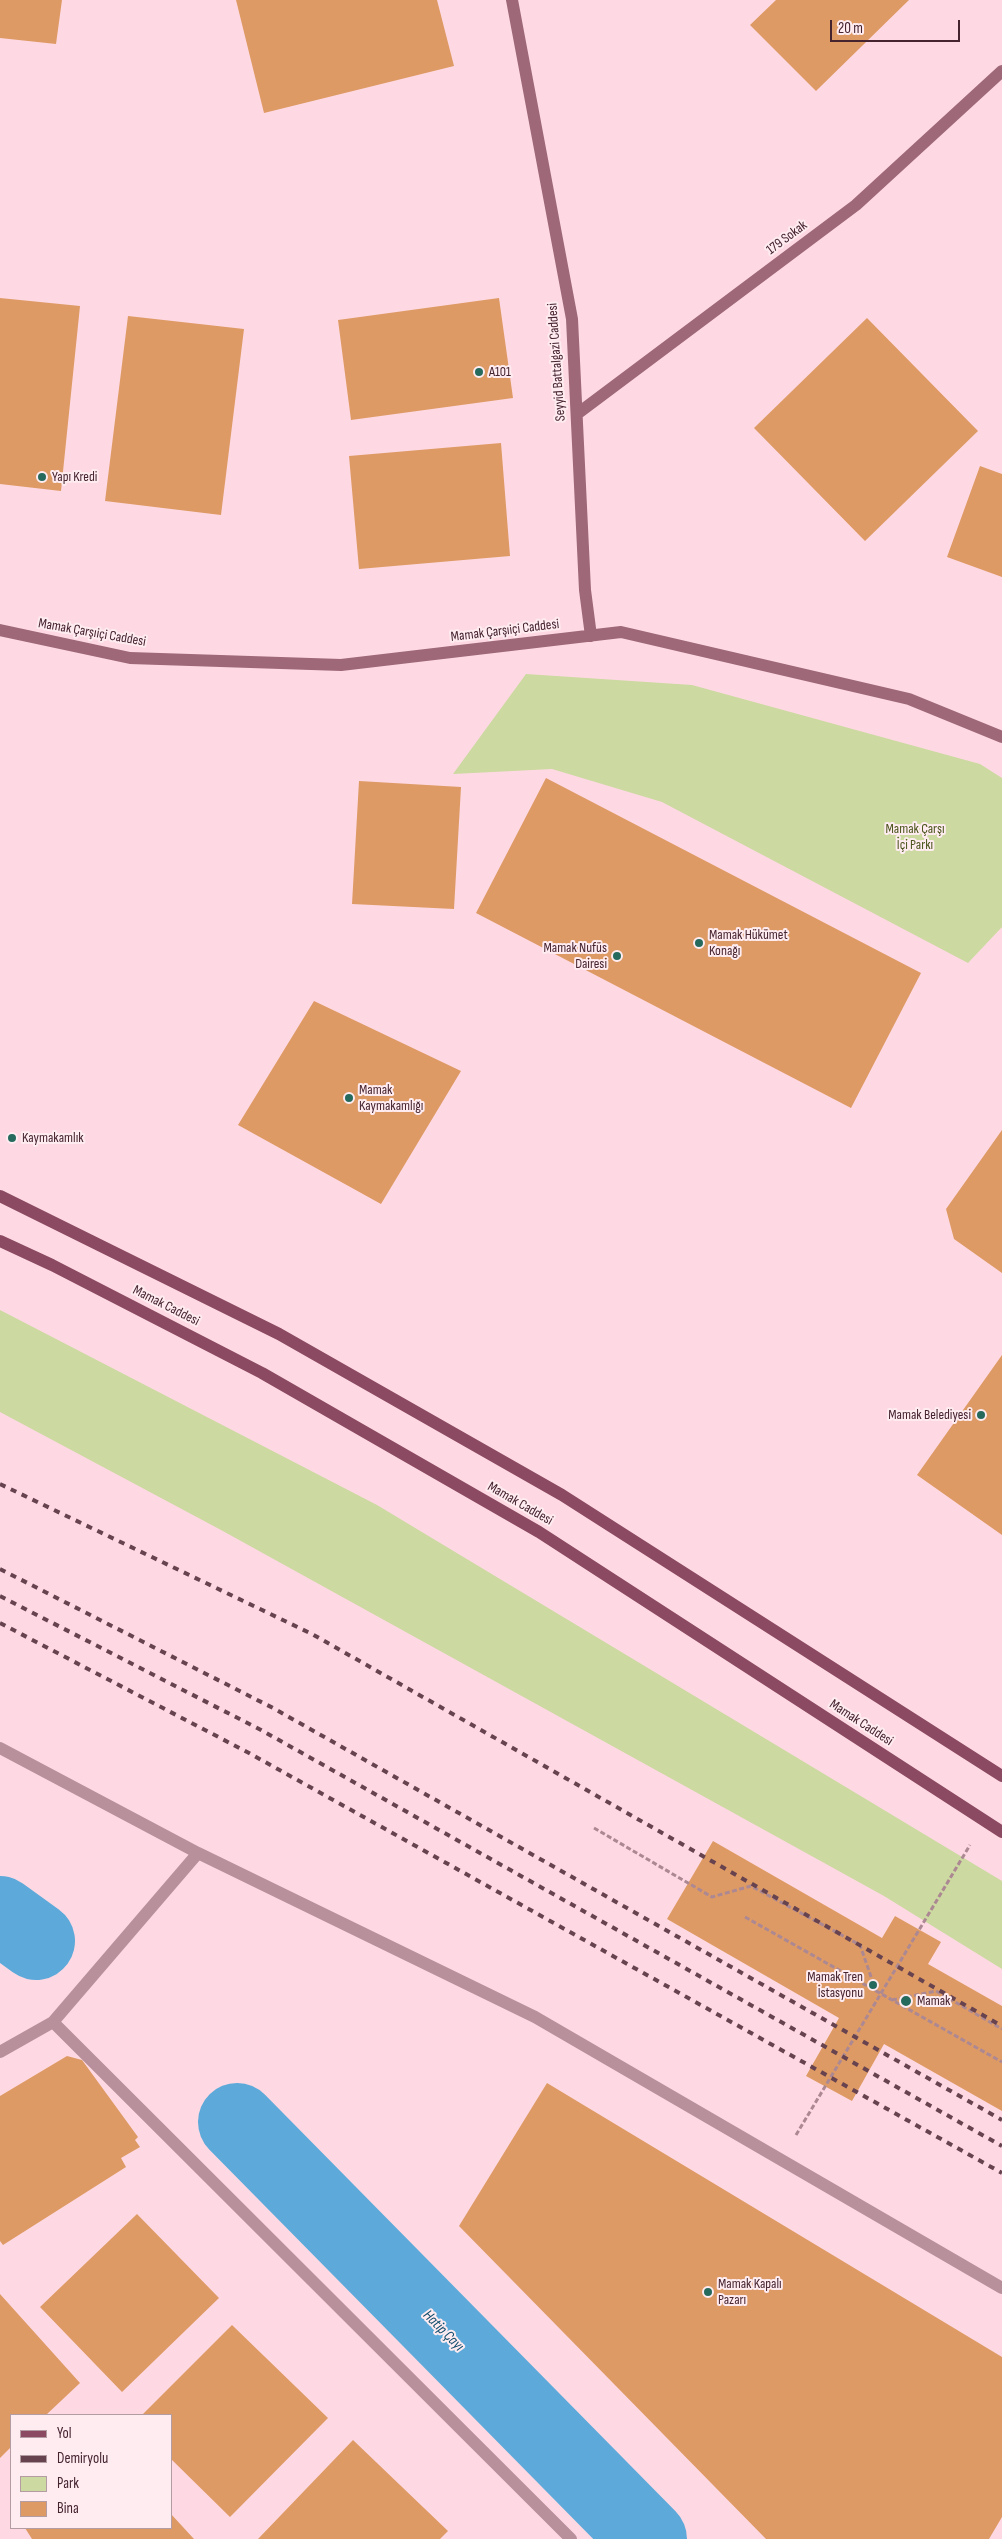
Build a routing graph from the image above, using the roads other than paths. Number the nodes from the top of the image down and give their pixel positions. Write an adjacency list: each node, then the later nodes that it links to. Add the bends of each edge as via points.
1 (512, 0): 3 (street, Seyyid Battalgazi Caddesi, via 572,319)
2 (1002, 72): 3 (street, 179 Sokak, via 856,206)
3 (577, 414): 5 (street, Seyyid Battalgazi Caddesi, via 585,590)
4 (0, 630): 5 (street, Mamak Çarşıiçi Caddesi, via 130,658 341,665)
5 (591, 636): 6 (street, Mamak Çarşıiçi Caddesi, via 621,632 909,699)
6 (1002, 737)
7 (0, 1196): 10 (main road, Mamak Caddesi, via 279,1334 562,1495)
8 (0, 1241): 11 (main road, Mamak Caddesi, via 262,1373 539,1532)
9 (0, 1748): 12 (street)
10 (1002, 1776)
11 (1002, 1832)
12 (198, 1853): 13 (street); 15 (street, via 535,2017)
13 (52, 2022): 14 (street); 16 (street)
14 (0, 2052)
15 (1002, 2288)
16 (571, 2539)

